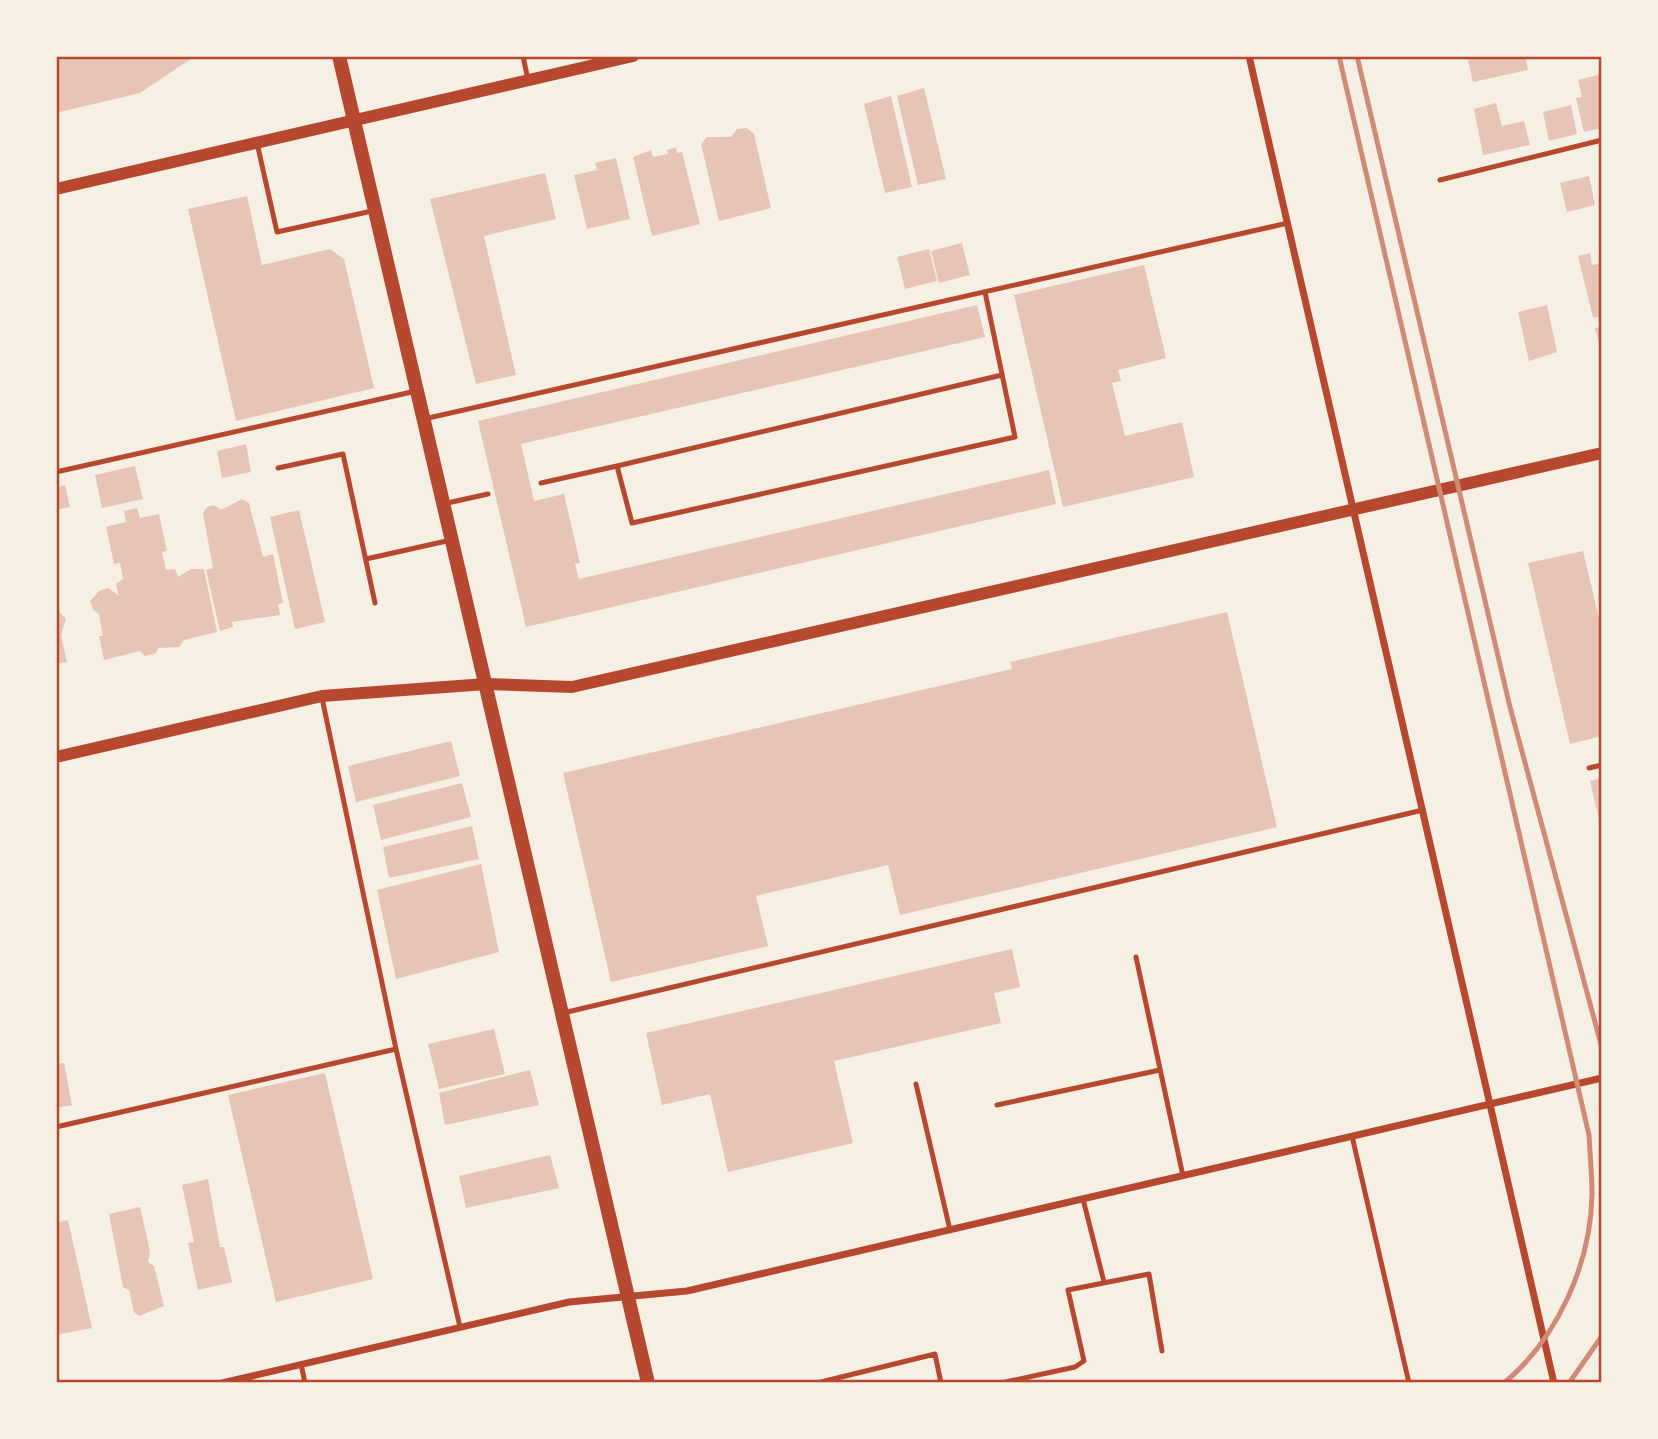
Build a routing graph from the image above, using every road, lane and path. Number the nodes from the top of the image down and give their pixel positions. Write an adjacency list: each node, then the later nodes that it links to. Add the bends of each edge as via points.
1 (340, 56): 6 (main road)
2 (523, 56): 5 (lane)
3 (633, 56): 5 (street)
4 (1249, 56): 12 (street)
5 (528, 80): 6 (street)
6 (355, 120): 8 (street); 11 (main road)
7 (1602, 140): 9 (lane)
8 (257, 143): 10 (street); 11 (lane, via 277,232)
9 (1440, 180)
10 (56, 189)
11 (375, 210): 15 (main road)
12 (1288, 223): 13 (lane); 24 (street)
13 (985, 292): 14 (lane); 16 (lane)
14 (1002, 375): 18 (lane); 18 (lane, via 1015,437 632,523)
15 (416, 391): 16 (main road); 20 (lane)
16 (422, 419): 23 (main road)
17 (1602, 453): 24 (street)
18 (617, 466): 21 (lane)
19 (278, 468): 26 (lane, via 343,454)
20 (56, 472)
21 (541, 483)
22 (488, 494): 23 (lane)
23 (443, 504): 25 (main road)
24 (1354, 509): 28 (street, via 572,687); 33 (street)
25 (451, 540): 26 (lane); 28 (main road)
26 (366, 559): 27 (lane)
27 (375, 603)
28 (486, 684): 29 (street); 35 (main road)
29 (322, 696): 30 (street); 36 (lane)
30 (56, 757)
31 (1602, 765): 32 (lane)
32 (1589, 768)
33 (1423, 810): 35 (lane); 40 (street)
34 (1136, 957): 37 (lane)
35 (562, 1013): 48 (main road)
36 (396, 1049): 42 (lane); 49 (lane)
37 (1160, 1070): 41 (lane); 44 (lane)
38 (1602, 1078): 40 (street)
39 (916, 1084): 46 (lane)
40 (1492, 1104): 43 (street); 59 (street)
41 (997, 1105)
42 (56, 1127)
43 (1352, 1136): 44 (street); 58 (lane)
44 (1183, 1176): 45 (street)
45 (1083, 1199): 46 (street); 47 (lane)
46 (950, 1230): 48 (street, via 687,1291)
47 (1104, 1282): 50 (lane, via 1149,1274); 57 (lane, via 1068,1290 1084,1362)
48 (628, 1297): 49 (street, via 569,1302); 54 (main road)
49 (460, 1327): 51 (street)
50 (1161, 1351)
51 (301, 1364): 52 (street); 53 (lane)
52 (222, 1383)
53 (305, 1383)
54 (648, 1383)
55 (817, 1383): 56 (lane, via 934,1354)
56 (941, 1383)
57 (1000, 1383)
58 (1409, 1383)
59 (1554, 1383)

